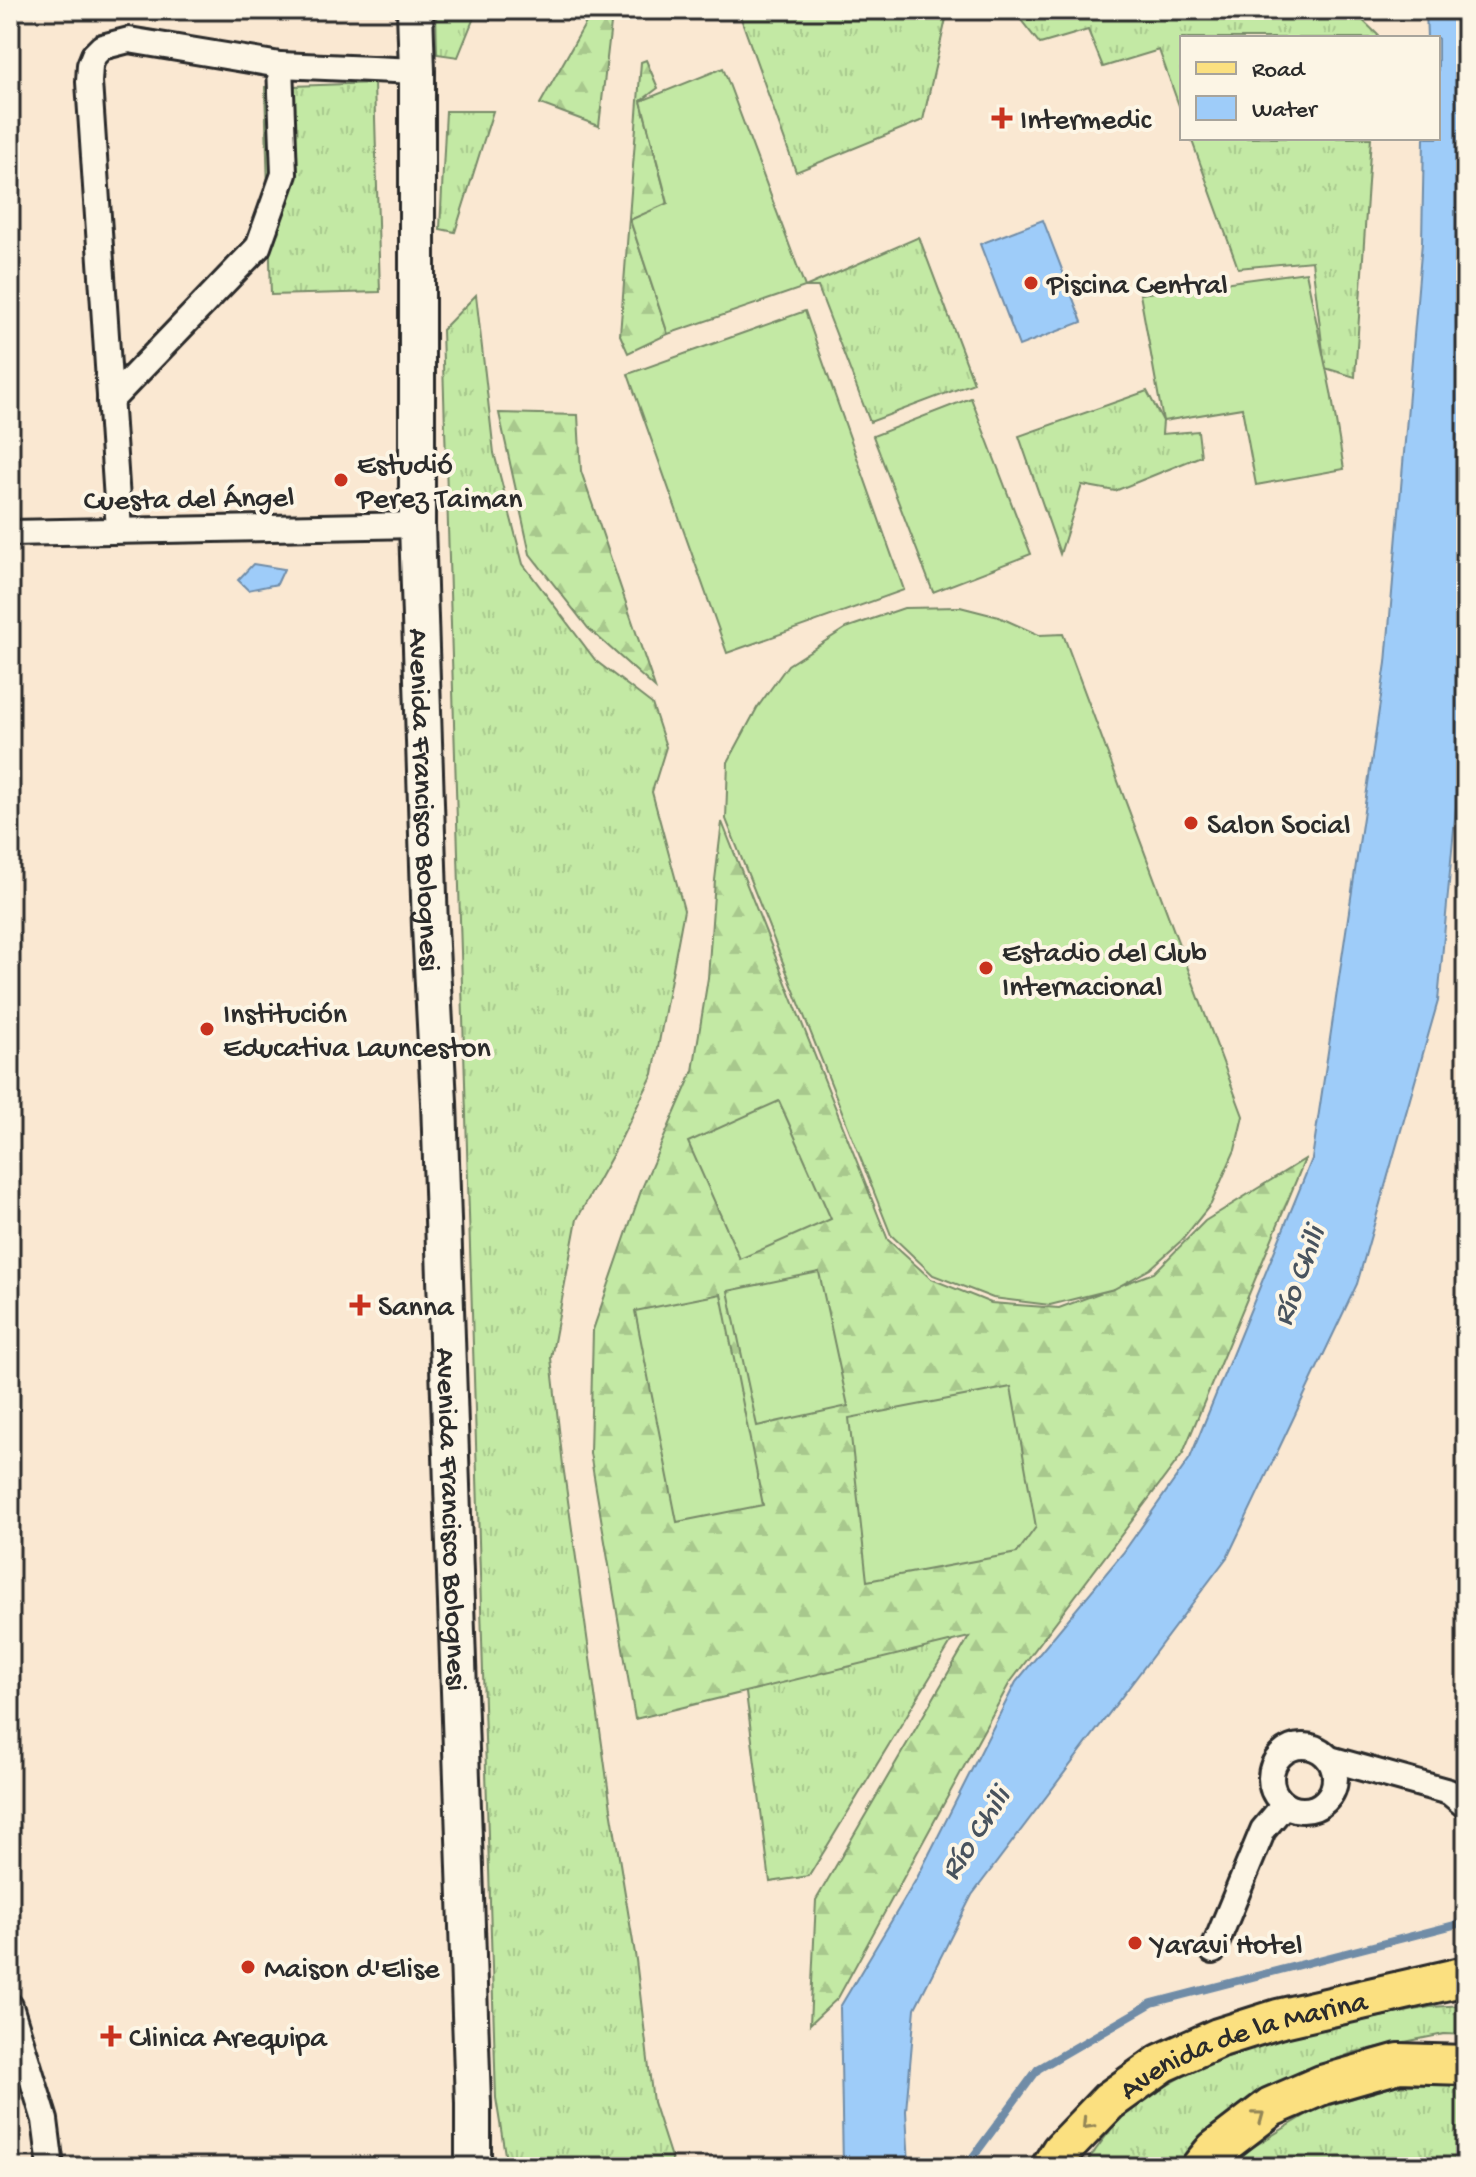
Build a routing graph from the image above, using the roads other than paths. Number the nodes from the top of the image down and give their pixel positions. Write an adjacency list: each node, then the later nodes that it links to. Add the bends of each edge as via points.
1 (415, 10): 3 (street, Avenida Francisco Bolognesi)
2 (280, 65): 3 (street); 4 (street, via 284,174 258,247); 4 (street, via 129,40 102,47 94,55 89,82)
3 (417, 71): 5 (street, Avenida Francisco Bolognesi)
4 (110, 401): 6 (street)
5 (417, 525): 6 (street, Cuesta del Ángel); 15 (street, Avenida Francisco Bolognesi)
6 (119, 530): 7 (street, Cuesta del Ángel)
7 (10, 533)
8 (1330, 1759): 9 (street, via 1335,1789 1323,1805 1304,1811); 9 (street, via 1323,1751 1301,1746 1280,1755 1271,1775 1276,1797); 10 (street, via 1449,1792)
9 (1284, 1805): 11 (street, via 1263,1830)
10 (1466, 1806)
11 (1213, 1951)
12 (1466, 1976): 19 (main road, Avenida de la Marina, one-way to 19, via 1278,2019 1162,2063 1109,2101)
13 (10, 2006): 16 (street, via 45,2120)
14 (1466, 2065): 20 (main road, Avenida de la Marina, one-way to 14, via 1271,2107 1322,2085 1399,2063)
15 (473, 2115): 17 (street, Avenida Francisco Bolognesi); 18 (street, Avenida Francisco Bolognesi)
16 (51, 2167)
17 (473, 2167)
18 (486, 2167)
19 (1051, 2167)
20 (1201, 2167)

